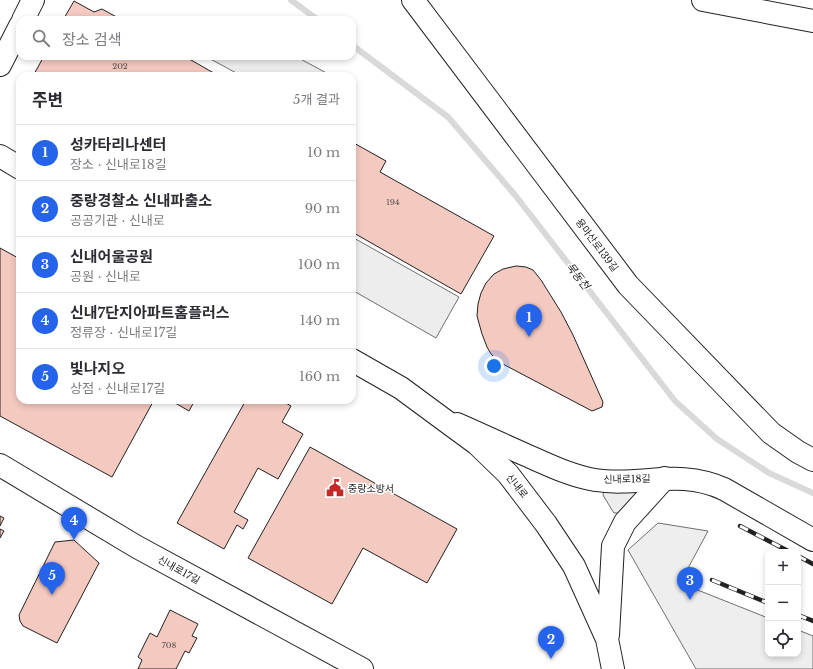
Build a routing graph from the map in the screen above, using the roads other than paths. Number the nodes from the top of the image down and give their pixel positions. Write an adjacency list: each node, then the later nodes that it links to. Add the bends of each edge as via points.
1 (33, 0): 4 (main road)
2 (413, 0): 12 (main road, 용마산로139길, via 628,285 771,433)
3 (703, 0): 5 (main road)
4 (25, 16)
5 (813, 21)
6 (16, 34): 7 (main road)
7 (0, 66)
8 (0, 156): 9 (main road)
9 (16, 166)
10 (356, 362): 11 (main road, 신내로, via 401,388)
11 (439, 415): 14 (main road, 신내로18길, via 560,470 584,477 604,481); 16 (main road, 신내로, via 477,444 508,474 531,503 574,566)
12 (813, 460)
13 (0, 465): 17 (main road, 신내로17길, via 137,547)
14 (665, 478): 15 (main road, 신내로18길, via 702,481 724,489); 16 (main road, via 625,522 613,546)
15 (813, 540)
16 (607, 639): 18 (main road, 신내로)
17 (362, 669)
18 (613, 669)

